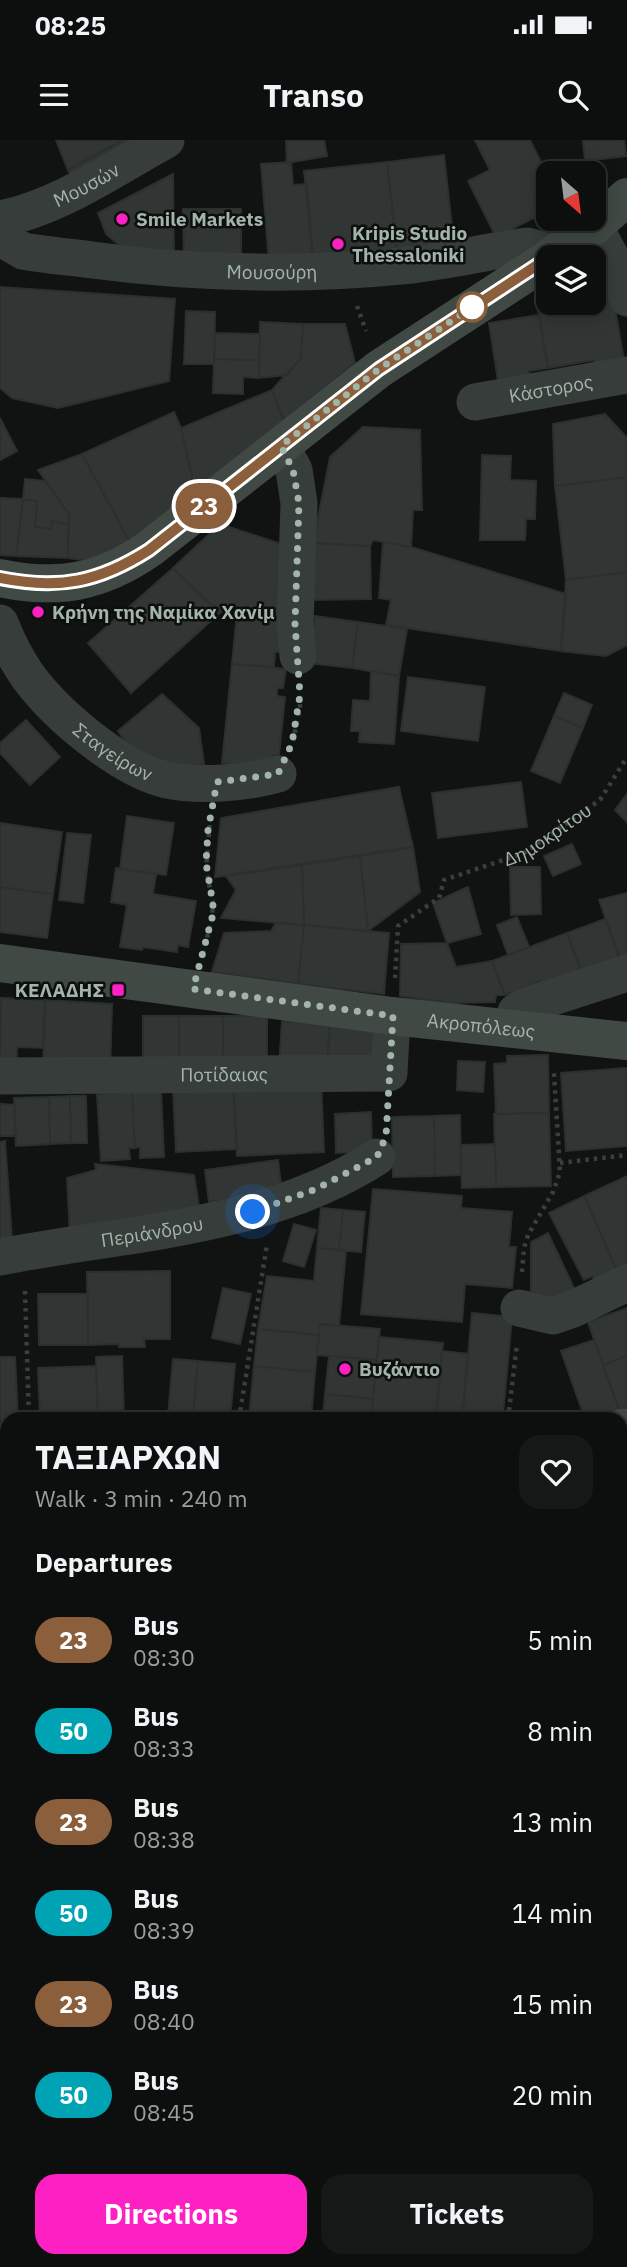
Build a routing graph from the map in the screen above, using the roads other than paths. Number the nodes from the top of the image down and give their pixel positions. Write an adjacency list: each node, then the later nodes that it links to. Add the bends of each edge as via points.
1 (166, 140): 4 (street, Μουσών, via 61,198)
2 (627, 197): 3 (main road)
3 (606, 215)
4 (0, 219)
5 (0, 226): 9 (street, Μουσούρη, via 19,249 205,271 342,270)
6 (587, 231): 8 (main road)
7 (597, 231): 11 (street, via 622,278)
8 (567, 245)
9 (536, 248)
10 (536, 266): 14 (main road, via 379,369)
11 (627, 298)
12 (627, 375): 13 (street, Κάστορος)
13 (475, 402)
14 (281, 446): 15 (main road, via 149,550 116,569 79,582); 17 (street, via 293,470 299,503)
15 (0, 578)
16 (0, 623): 18 (street, Σταγείρων, via 40,691 128,764 181,783)
17 (298, 656)
18 (278, 774)
19 (0, 963): 21 (main road, Ακροπόλεως)
20 (627, 974): 22 (street, via 525,1006 516,1012)
21 (393, 1016): 22 (main road, Ακροπόλεως); 24 (street, Ποτίδαιας, via 389,1073)
22 (510, 1028): 23 (main road, Ακροπόλεως)
23 (627, 1041)
24 (0, 1076)
25 (377, 1157): 26 (street, Περιάνδρου, via 316,1189 223,1219)
26 (12, 1255)
27 (627, 1283): 28 (street, via 553,1316)
28 (519, 1308)

